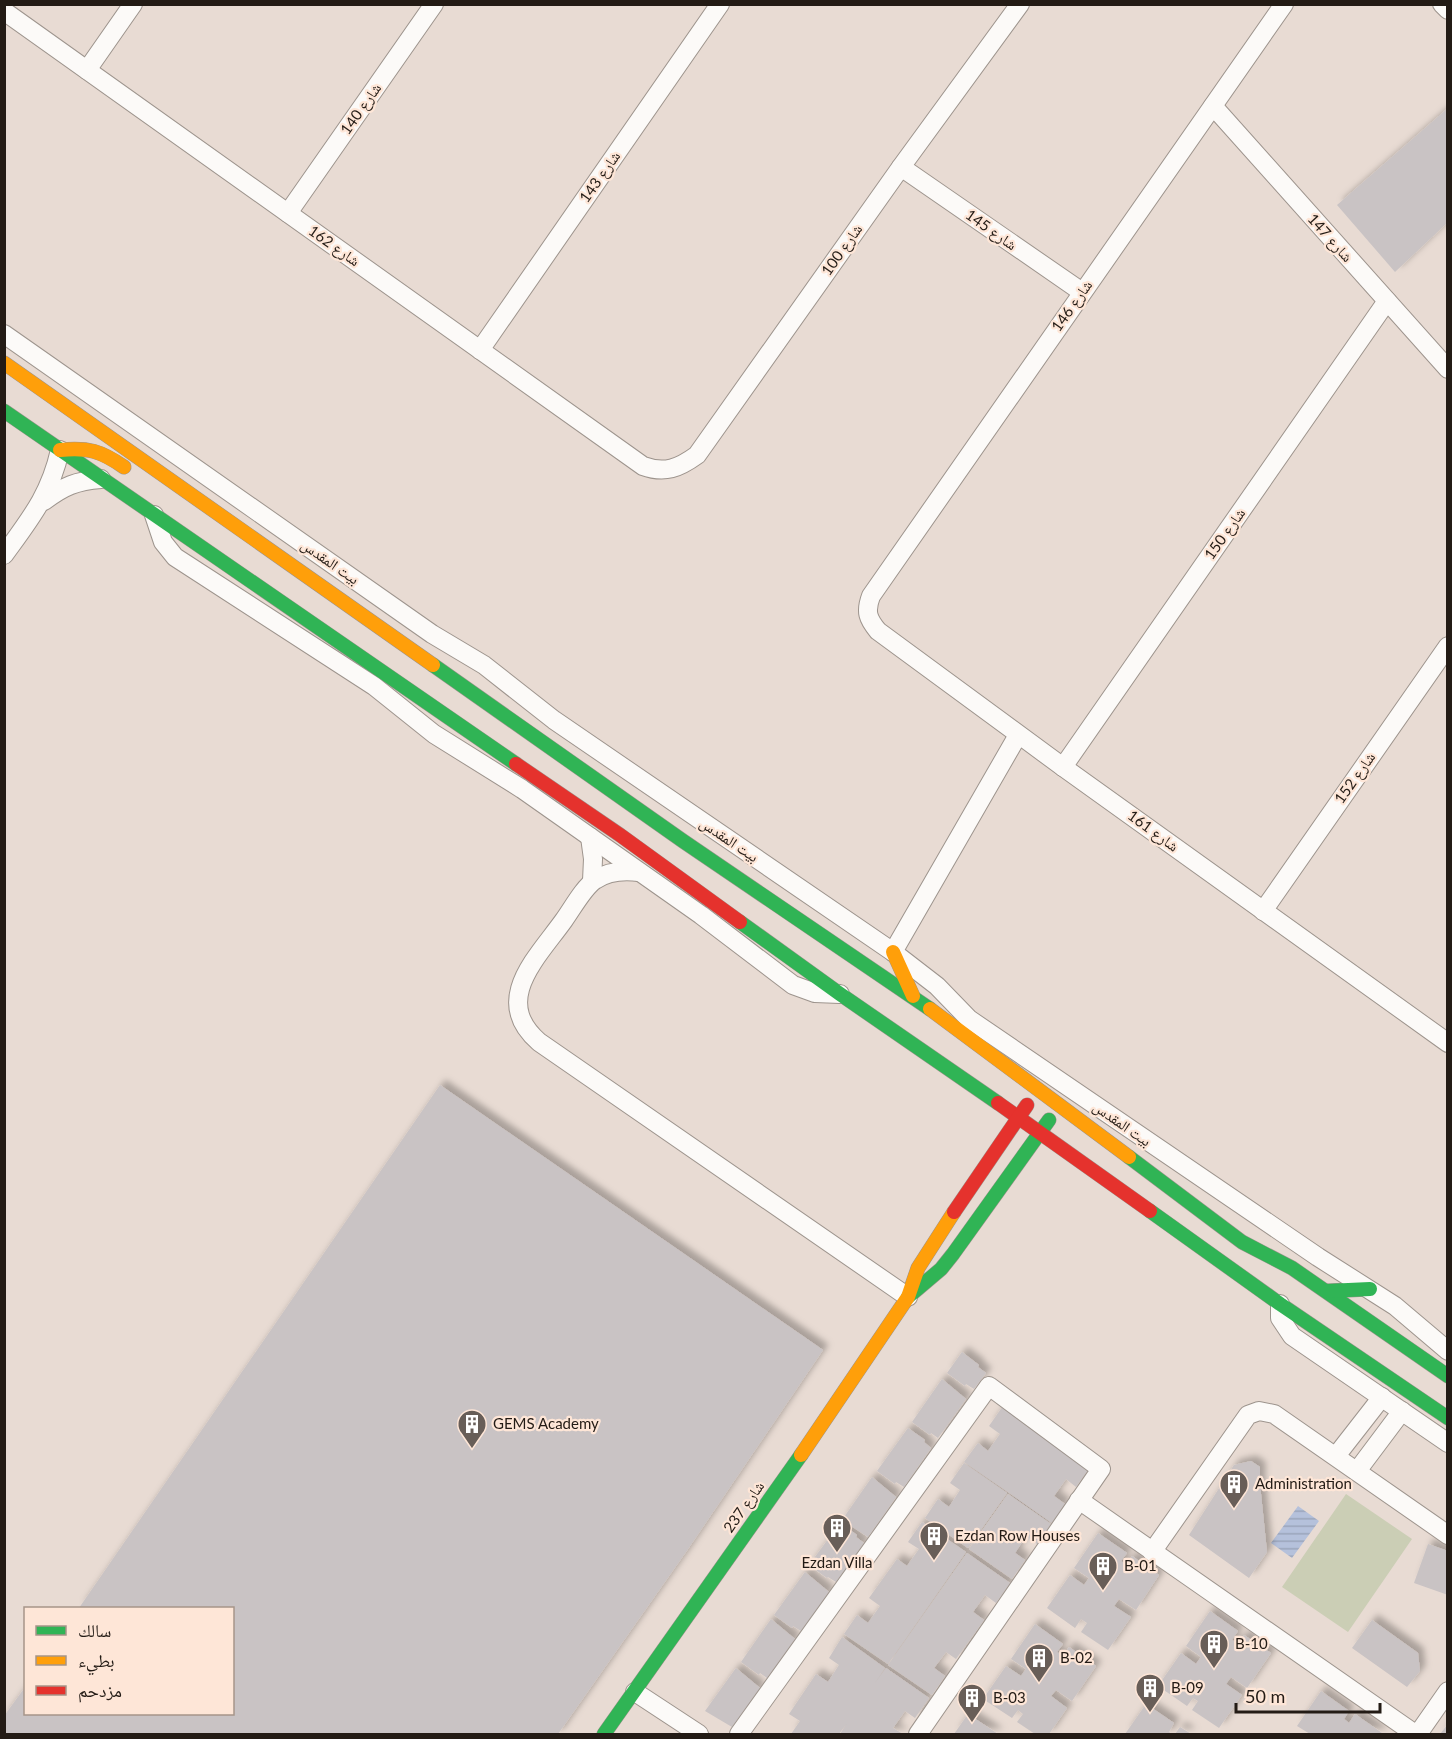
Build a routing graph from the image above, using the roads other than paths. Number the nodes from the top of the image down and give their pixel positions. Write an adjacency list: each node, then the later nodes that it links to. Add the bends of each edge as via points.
1 (133, 4): 9 (street)
2 (434, 4): 12 (street, شارع 140)
3 (720, 4): 16 (street, شارع 143)
4 (1284, 4): 10 (street, شارع 146)
5 (1442, 4): 7 (street)
6 (1014, 10): 11 (street, شارع 100)
7 (1448, 10)
8 (4, 11): 9 (street, شارع 162)
9 (87, 70): 12 (street, شارع 162)
10 (1213, 106): 13 (street, شارع 146); 14 (street, شارع 147)
11 (901, 167): 13 (street, شارع 145); 21 (street, شارع 100, via 697,455)
12 (288, 213): 16 (street, شارع 162)
13 (1082, 292): 29 (street, شارع 146, via 871,596)
14 (1387, 301): 18 (street, شارع 147); 32 (street, شارع 150)
15 (4, 334): 37 (street, بيت المقدس, via 432,634 484,665 554,720)
16 (480, 350): 21 (street, شارع 162, via 643,466)
17 (4, 363): 28 (street, بيت المقدس)
18 (1448, 369)
19 (4, 411): 20 (street)
20 (60, 450): 22 (street, via 94,449); 23 (street); 24 (street)
21 (668, 471)
22 (139, 477)
23 (101, 479): 24 (street, via 80,481); 25 (street)
24 (42, 502): 27 (street)
25 (154, 515): 33 (street, via 163,542 175,557 374,687 434,734); 38 (street, via 620,835)
26 (239, 544): 28 (street)
27 (4, 555)
28 (293, 567): 39 (street, بيت المقدس)
29 (867, 612): 31 (street, شارع 161, via 878,631)
30 (1448, 646): 36 (street, شارع 152)
31 (1018, 735): 32 (street, شارع 161); 37 (street)
32 (1063, 767): 36 (street, شارع 161)
33 (590, 837): 34 (street); 35 (street)
34 (639, 872): 35 (street, via 613,872); 38 (street, via 793,985 815,993)
35 (592, 881): 47 (street, via 521,981 517,1003 530,1034)
36 (1263, 911): 40 (street, شارع 161)
37 (893, 952): 39 (street); 45 (street, بيت المقدس, via 937,986 969,1018 1317,1257)
38 (840, 994): 43 (street)
39 (913, 996): 41 (street, بيت المقدس)
40 (1448, 1043)
41 (1037, 1090): 42 (street, بيت المقدس); 43 (street, شارع 237)
42 (1059, 1105): 44 (street, شارع 237); 46 (street, بيت المقدس, via 1242,1242)
43 (1018, 1118): 44 (street); 47 (street, شارع 237, via 934,1240)
44 (1040, 1133): 47 (street, شارع 237, via 941,1269); 48 (street)
45 (1370, 1289): 46 (street); 49 (street, بيت المقدس)
46 (1327, 1292): 50 (street, بيت المقدس)
47 (908, 1297): 61 (street, شارع 237)
48 (1280, 1305): 51 (street, via 1280,1318 1292,1336); 53 (street)
49 (1448, 1351)
50 (1448, 1376)
51 (1382, 1397): 52 (street); 55 (street)
52 (1402, 1411): 54 (street); 56 (street)
53 (1448, 1419)
54 (1448, 1443)
55 (1336, 1456): 56 (street); 59 (street, via 1274,1414 1259,1411 1248,1415)
56 (1357, 1471): 58 (street)
57 (1079, 1500): 59 (street); 64 (street, via 1101,1469 989,1386); 65 (street)
58 (1448, 1535)
59 (1152, 1552): 66 (street)
60 (1448, 1691): 66 (street)
61 (635, 1692): 62 (street, شارع 237); 63 (street)
62 (604, 1734)
63 (699, 1734)
64 (740, 1734)
65 (918, 1734)
66 (1416, 1734)

